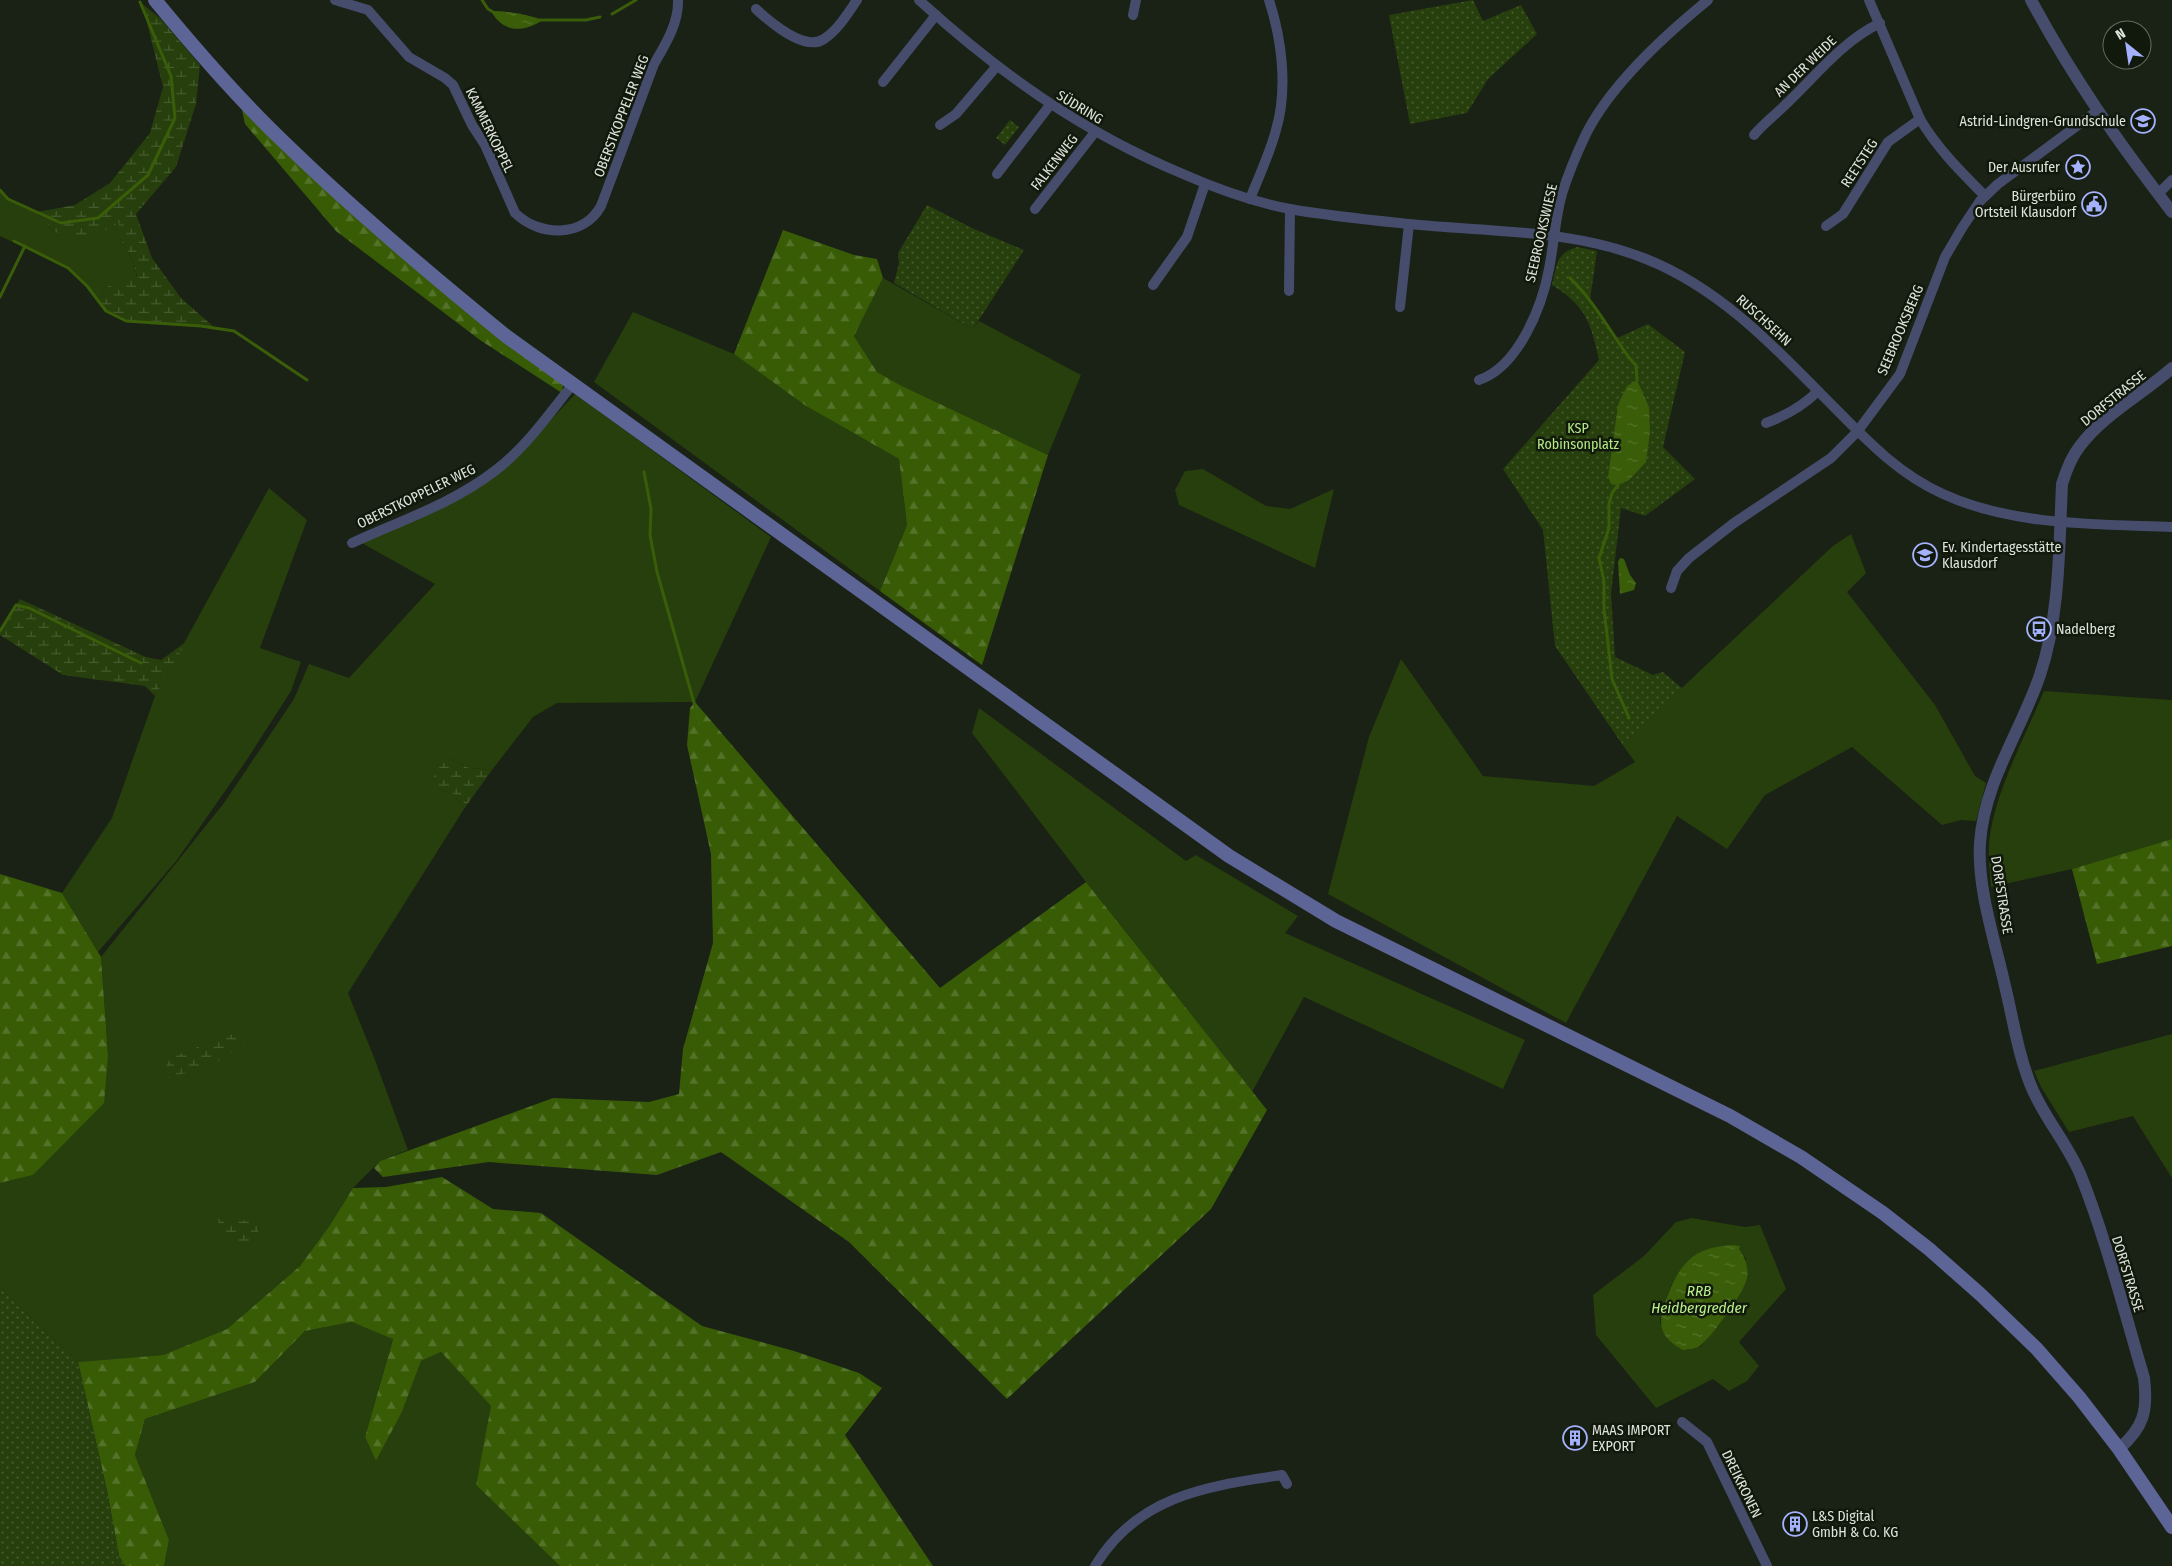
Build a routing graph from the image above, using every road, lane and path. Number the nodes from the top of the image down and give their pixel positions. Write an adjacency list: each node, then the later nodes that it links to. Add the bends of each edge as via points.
1 (155, 0): 42 (main road, via 216,71 308,164 422,267 506,336)
2 (334, 0): 32 (street, KAMMERKOPPEL, via 368,10 409,57 453,85 485,145 511,207 523,220 560,232 574,229)
3 (678, 0): 32 (street, OBERSTKOPPELER WEG, via 673,26 654,64)
4 (857, 0): 11 (street, via 834,32 819,42 810,42 780,30)
5 (919, 0): 12 (street, SÜDRING)
6 (1136, 0): 13 (street)
7 (1269, 0): 28 (street, via 1280,48 1282,94 1277,128)
8 (1708, 0): 36 (street, SEEBROOKSWIESE, via 1650,52 1597,115 1576,156 1562,194)
9 (1870, 0): 14 (street)
10 (2031, 0): 18 (street)
11 (756, 9)
12 (936, 15): 15 (street, SÜDRING); 16 (street)
13 (1133, 16)
14 (1880, 23): 19 (street); 22 (street, AN DER WEIDE, via 1845,45)
15 (996, 66): 17 (street, SÜDRING); 20 (street, via 956,114)
16 (883, 82)
17 (1050, 105): 21 (street, SÜDRING); 23 (street)
18 (2097, 111): 26 (street); 27 (street, SEEBROOKSBERG)
19 (1920, 119): 27 (street, via 1938,146); 35 (street, REETSTEG, via 1888,142 1843,214)
20 (940, 125)
21 (1095, 132): 25 (street, SÜDRING, via 1142,157); 29 (street, FALKENWEG)
22 (1754, 135)
23 (997, 174)
24 (2172, 180): 26 (street)
25 (1206, 184): 28 (street, SÜDRING); 37 (street, via 1187,237)
26 (2158, 194): 31 (street)
27 (1985, 196): 45 (street, SEEBROOKSBERG, via 1945,257 1900,374)
28 (1250, 199): 30 (street, SÜDRING)
29 (1035, 209)
30 (1290, 209): 33 (street, SÜDRING); 38 (street)
31 (2172, 212)
32 (597, 214)
33 (1359, 218): 34 (street, RUSCHSEHN)
34 (1409, 224): 36 (street, RUSCHSEHN); 39 (street)
35 (1826, 226)
36 (1554, 236): 41 (street, SEEBROOKSWIESE, via 1536,310 1519,346 1505,365); 43 (street, RUSCHSEHN, via 1645,258 1702,288 1767,340)
37 (1153, 285)
38 (1289, 291)
39 (1400, 308)
40 (2172, 368): 46 (street, DORFSTRASSE, via 2080,446 2062,484)
41 (1479, 380)
42 (572, 384): 48 (street, OBERSTKOPPELER WEG, via 522,446 496,470 466,490); 51 (main road, via 1229,856 1336,922 1730,1116 1801,1157 1882,1213 1980,1294 2037,1349)
43 (1818, 391): 44 (street, via 1807,402); 45 (street, RUSCHSEHN)
44 (1766, 423)
45 (1857, 432): 46 (street, RUSCHSEHN, via 1908,475 1941,493 1971,505); 49 (street, SEEBROOKSBERG, via 1831,458 1734,523 1689,558 1677,571)
46 (2060, 522): 47 (street); 51 (street, DORFSTRASSE, via 2056,593 2046,654 1986,810 1980,865 1987,908 2026,1071 2031,1086 2079,1171 2092,1204 2144,1378 2147,1400 2140,1428)
47 (2172, 527)
48 (352, 543)
49 (1671, 588)
50 (1682, 1422): 55 (street, DREIKRONEN, via 1707,1442)
51 (2119, 1449): 53 (main road)
52 (1287, 1484): 54 (street, via 1282,1475 1214,1485 1180,1496 1126,1528 1106,1548)
53 (2172, 1527)
54 (1095, 1566)
55 (1767, 1566)

